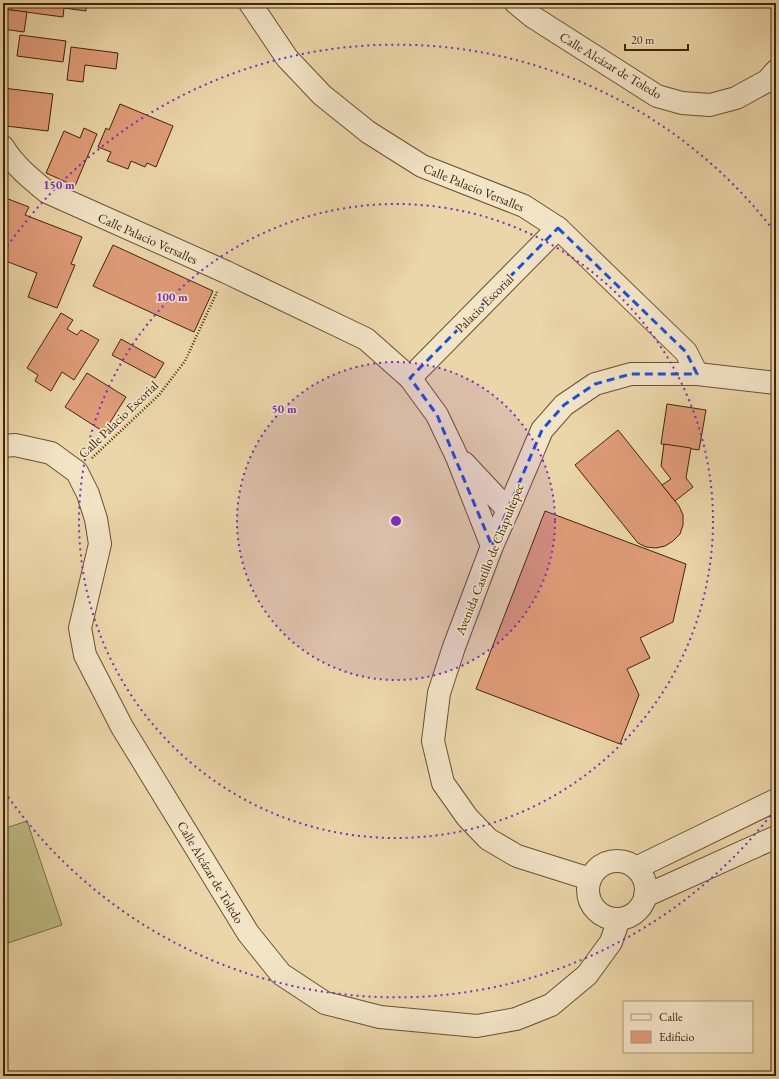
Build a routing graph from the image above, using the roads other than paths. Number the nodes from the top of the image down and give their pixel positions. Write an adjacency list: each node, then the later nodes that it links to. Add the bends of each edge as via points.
1 (250, 3): 5 (street, Calle Palacio Versalles, via 287,58 322,95 368,132 422,166 524,206)
2 (516, 3): 3 (street, Calle Alcázar de Toledo, via 533,17 657,96 682,104 710,104 736,98 767,81)
3 (776, 71)
4 (3, 147): 7 (street, Calle Palacio Versalles, via 18,166 47,192 226,272 366,339)
5 (558, 228): 6 (street, Calle Palacio Versalles, via 686,352); 7 (street, Palacio Escorial)
6 (697, 374): 8 (street, Avenida Castillo de Chapultepec); 11 (street, Avenida Castillo de Chapultepec, via 631,374 595,384 564,405 542,430)
7 (410, 378): 10 (street, Calle Palacio Versalles, via 437,415)
8 (776, 383)
9 (3, 446): 18 (street, Calle Alcázar de Toledo, via 15,445 51,453 77,472 96,518 100,544 80,628 85,655 122,727 248,932 281,974 325,1003 380,1017 477,1026 516,1020 551,1005 588,975 612,942)
10 (457, 456): 11 (street, Calle Palacio Versalles); 12 (street, Calle Palacio Versalles)
11 (508, 510): 12 (street, Avenida Castillo de Chapultepec)
12 (492, 546): 16 (street, Avenida Castillo de Chapultepec, via 439,693 433,741 443,783 467,817 488,839 517,856)
13 (776, 800): 15 (street)
14 (776, 837): 17 (street)
15 (636, 868): 16 (street, via 628,863 608,862 597,869); 17 (street, via 644,880)
16 (590, 878): 18 (street, via 588,890 591,902 598,912 608,917)
17 (645, 896): 18 (street, via 638,910 629,916)
18 (619, 918)

